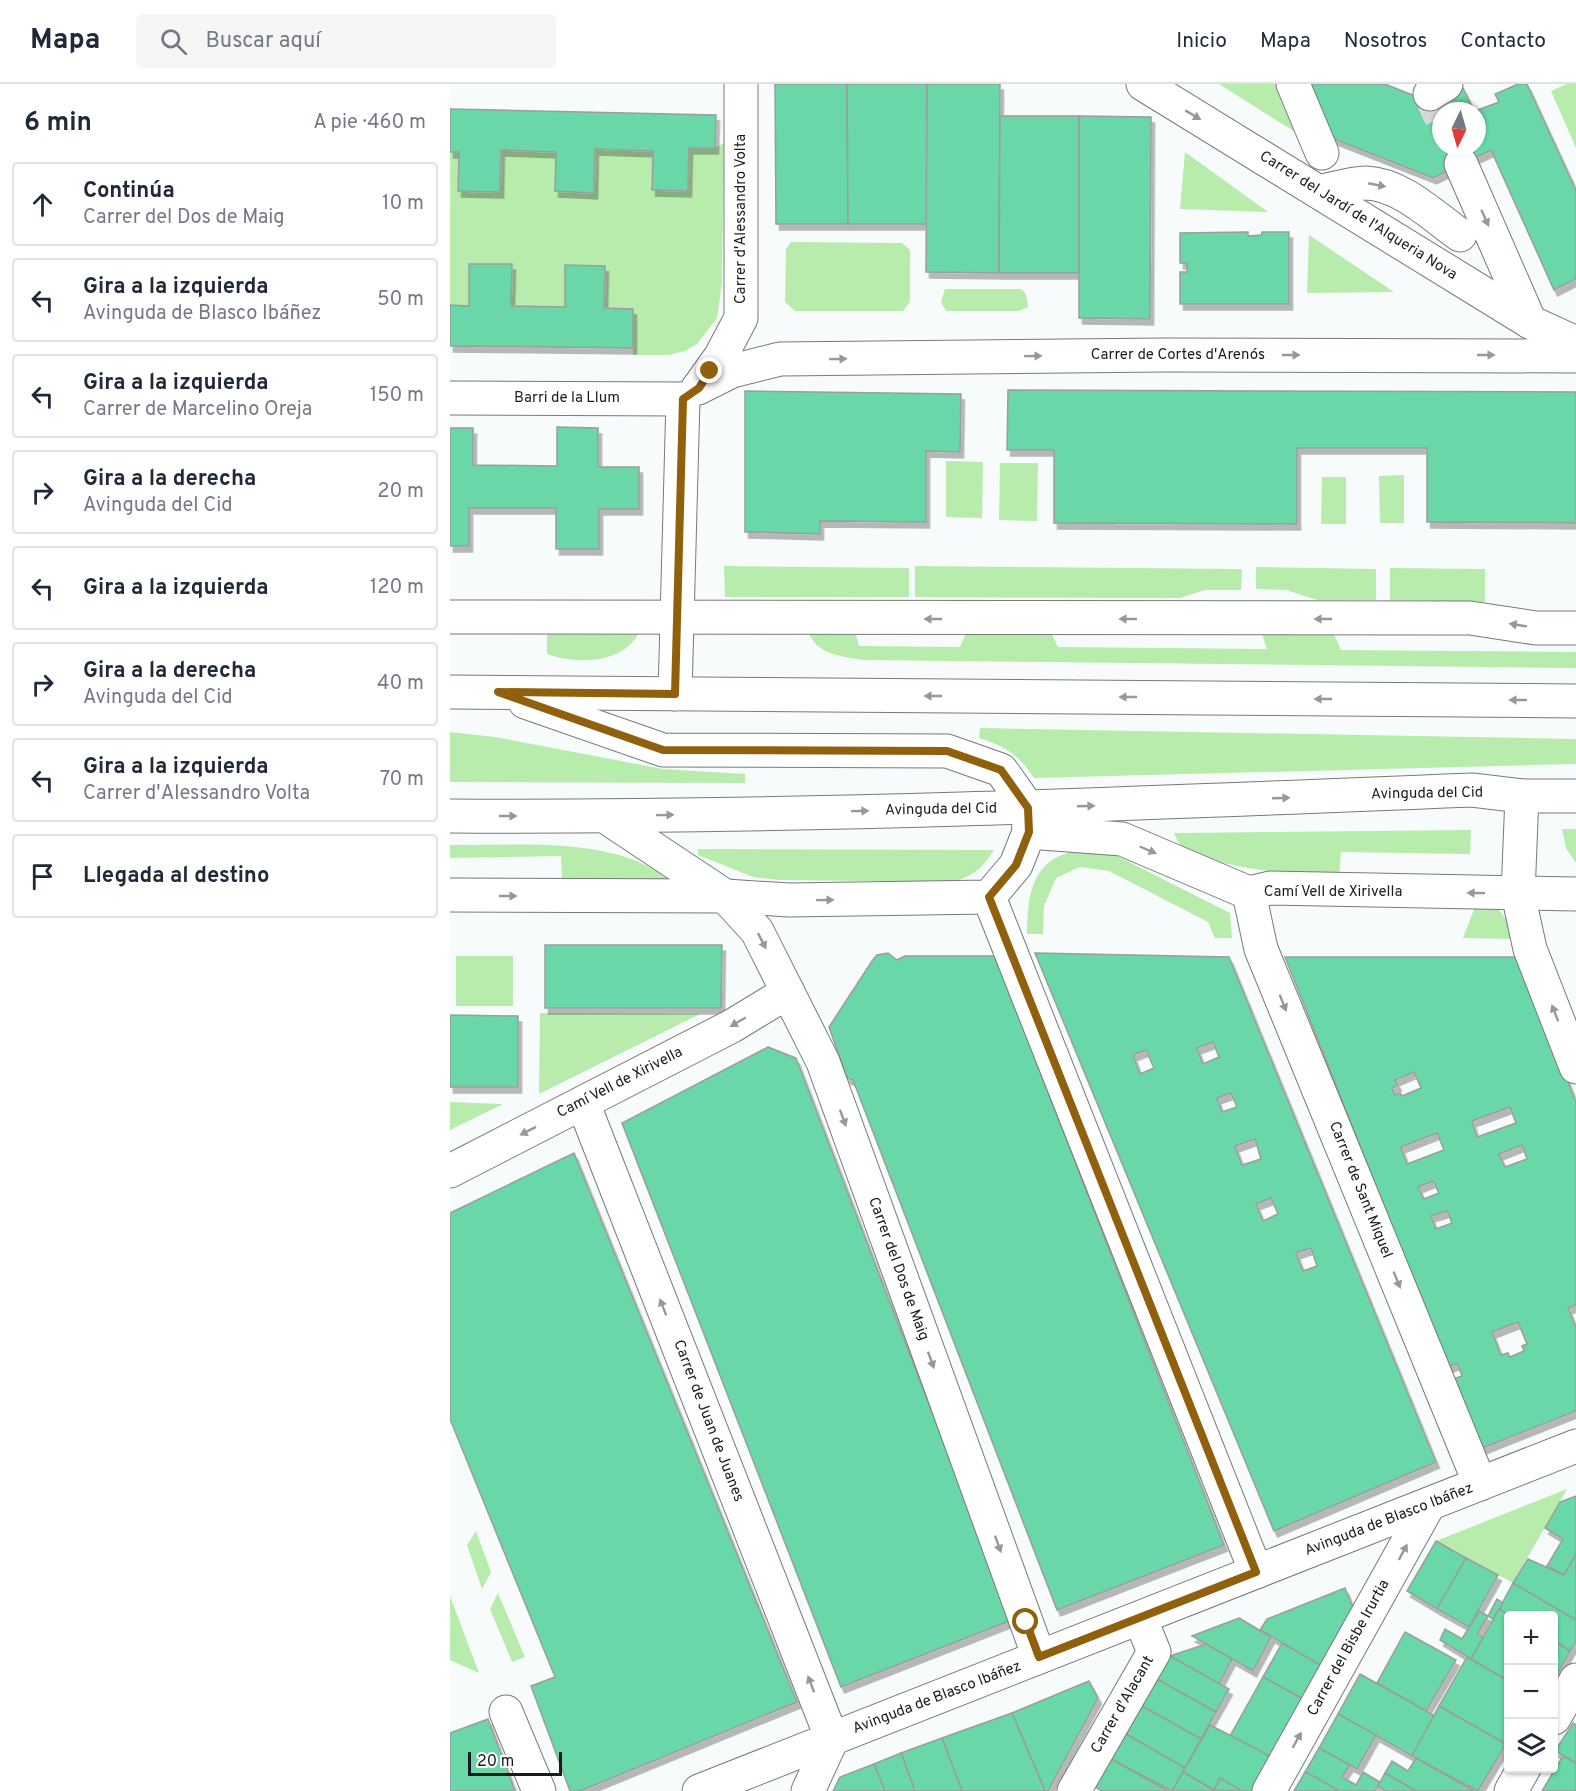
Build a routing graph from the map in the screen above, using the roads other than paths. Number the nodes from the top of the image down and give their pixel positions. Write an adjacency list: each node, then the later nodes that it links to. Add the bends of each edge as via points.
1 (741, 84): 8 (street, Carrer d'Alessandro Volta)
2 (1143, 84): 6 (street, Carrer del Jardí de l'Alqueria Nova, one-way to 6)
3 (1293, 84): 4 (street)
4 (1322, 153)
5 (1461, 164): 9 (street, one-way to 9)
6 (1319, 192): 7 (street, one-way to 7, via 1363,183 1381,184); 9 (street, Carrer del Jardí de l'Alqueria Nova)
7 (1460, 235)
8 (741, 318): 12 (street, via 748,337 764,352); 13 (street, Carrer d'Alessandro Volta, via 721,356)
9 (1530, 322): 10 (street, Carrer del Jardí de l'Alqueria Nova)
10 (1576, 343)
11 (1576, 356): 12 (street, Carrer de Cortes d'Arenós, one-way to 11)
12 (780, 359): 13 (street, Carrer de Cortes d'Arenós, via 732,371)
13 (691, 394): 14 (street, Barri de la Llum); 16 (street)
14 (450, 398)
15 (450, 617): 16 (street)
16 (678, 619): 17 (street, one-way to 16, via 1536,628 1470,618); 20 (street)
17 (1576, 628)
18 (450, 692): 19 (street)
19 (498, 692): 20 (street); 26 (street, via 663,750 947,751 1001,770)
20 (675, 694): 21 (street, one-way to 20)
21 (1576, 700)
22 (1522, 796): 23 (street, Avinguda del Cid); 26 (street, Avinguda del Cid, one-way to 22, via 1472,790); 28 (street)
23 (1576, 796)
24 (450, 816): 25 (street, Avinguda del Cid, one-way to 25)
25 (606, 817): 26 (street, Avinguda del Cid, one-way to 26); 31 (street, Carrer del Dos de Maig)
26 (1028, 820): 27 (street, Camí Vell de Xirivella, one-way to 27, via 1122,839); 32 (street, via 1016,865)
27 (1250, 893): 28 (street, Camí Vell de Xirivella, one-way to 27, via 1270,888); 38 (street, Carrer de Sant Miquel, one-way to 38, via 1261,949)
28 (1518, 894): 29 (street, Camí Vell de Xirivella); 34 (street, one-way to 28, via 1530,949)
29 (1576, 894)
30 (450, 896): 31 (street, one-way to 31)
31 (725, 896): 32 (street, one-way to 32, via 789,900); 33 (street, Carrer del Dos de Maig, one-way to 33, via 757,932)
32 (989, 897): 40 (street)
33 (788, 992): 35 (street, Camí Vell de Xirivella, one-way to 35, via 732,1026); 42 (street, Carrer del Dos de Maig, one-way to 42, via 822,1062)
34 (1576, 1067)
35 (583, 1102): 36 (street, Camí Vell de Xirivella, one-way to 36); 46 (street, Carrer de Juan de Juanes, one-way to 35)
36 (450, 1171)
37 (1576, 1446): 38 (street, Avinguda de Blasco Ibáñez)
38 (1480, 1484): 39 (street, Avinguda de Blasco Ibáñez)
39 (1429, 1504): 40 (street, Avinguda de Blasco Ibáñez); 52 (street, Carrer del Bisbe Irurtia, one-way to 39)
40 (1256, 1572): 41 (street, Avinguda de Blasco Ibáñez)
41 (1140, 1618): 42 (street, Avinguda de Blasco Ibáñez); 51 (street, Carrer d'Alacant, via 1154,1652)
42 (1039, 1657): 46 (street, Avinguda de Blasco Ibáñez)
43 (1576, 1680): 44 (street)
44 (1558, 1711)
45 (506, 1712): 48 (street)
46 (832, 1739): 49 (street, Avinguda de Blasco Ibáñez); 50 (street)
47 (1521, 1773): 53 (street)
48 (538, 1791)
49 (699, 1791)
50 (808, 1791)
51 (1074, 1791)
52 (1269, 1791)
53 (1511, 1791)

